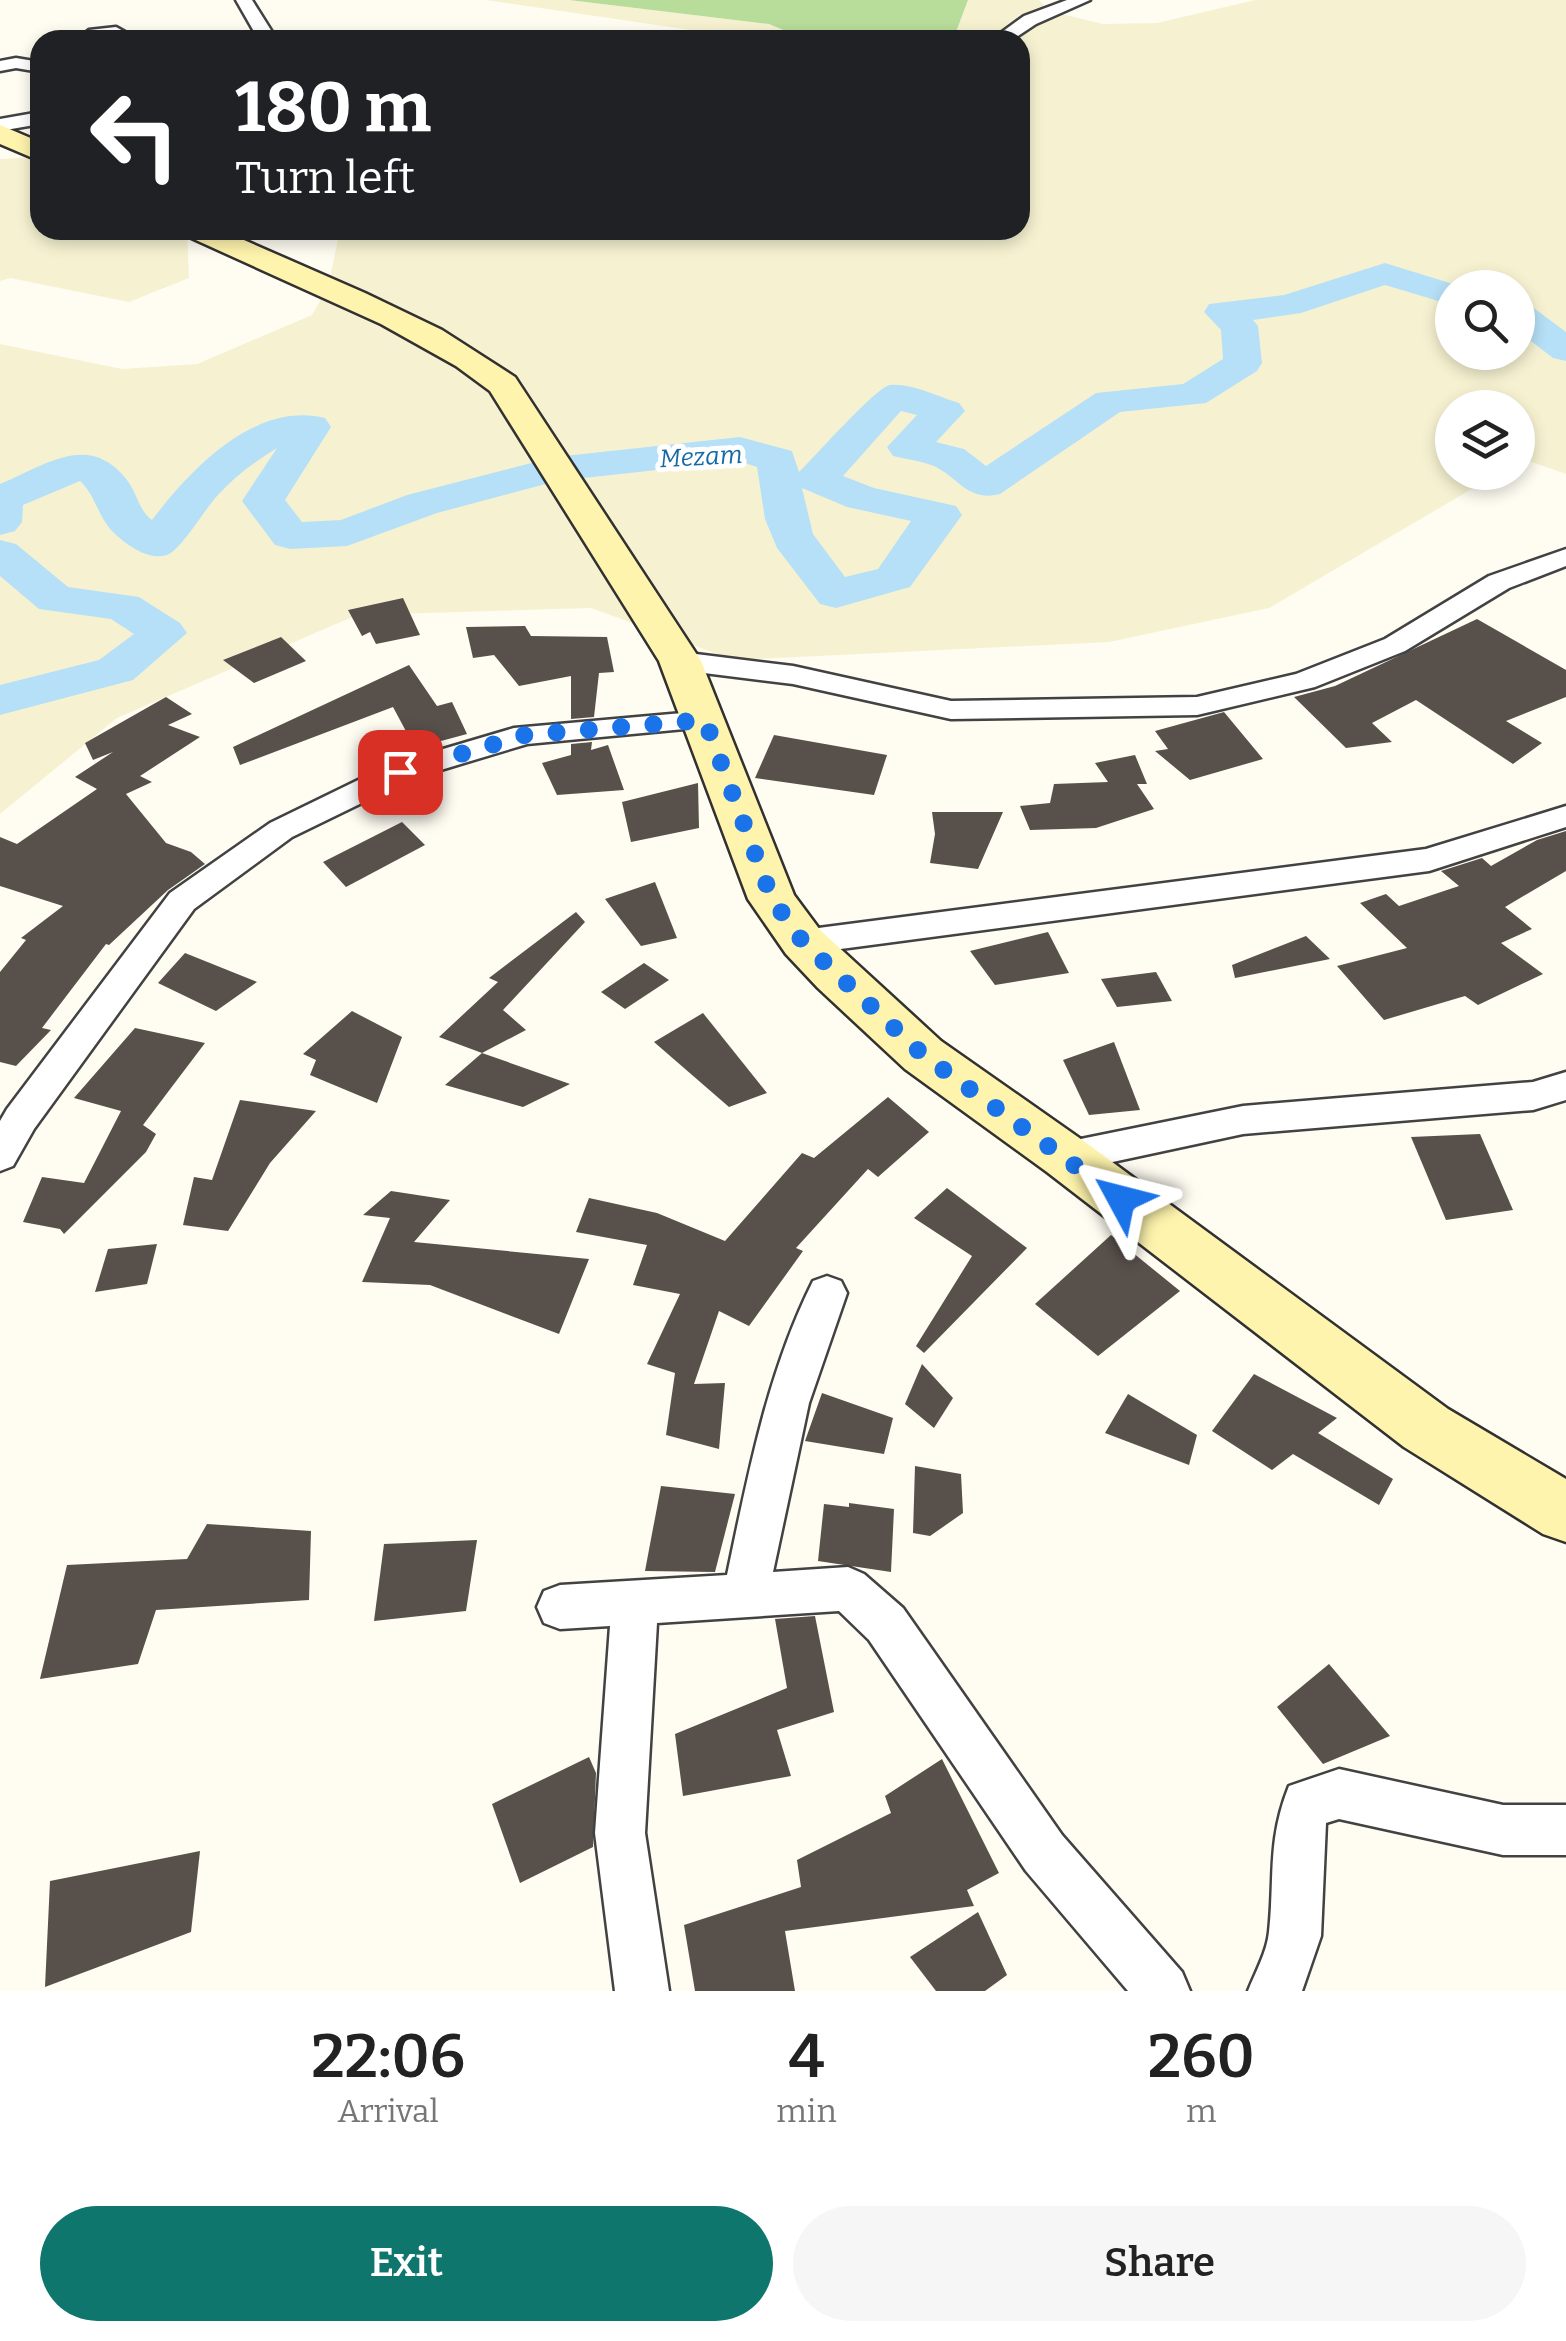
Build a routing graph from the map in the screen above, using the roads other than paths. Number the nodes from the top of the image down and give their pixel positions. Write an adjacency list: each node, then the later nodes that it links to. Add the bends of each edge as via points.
1 (1082, 0): 4 (street)
2 (244, 1): 3 (street)
3 (262, 30)
4 (1015, 30)
5 (30, 65): 6 (street)
6 (0, 66)
7 (30, 121): 8 (street)
8 (0, 129): 9 (street)
9 (30, 146)
10 (220, 240): 12 (street, via 464,354 502,384)
11 (1566, 556): 12 (street, via 1499,582 1395,646 1305,681 1197,706 951,710)
12 (680, 660): 13 (street)
13 (705, 720): 15 (street, via 772,899); 17 (street, via 525,735 400,772 281,830 182,901)
14 (1566, 816): 15 (street, via 1429,860)
15 (803, 942): 18 (street, via 923,1055)
16 (1566, 1086): 18 (street, via 1532,1096 1243,1120)
17 (0, 1156)
18 (1066, 1157): 20 (street, via 1426,1428)
19 (827, 1293): 21 (street, via 804,1344)
20 (1566, 1512)
21 (746, 1592): 22 (street); 26 (street, via 848,1589 869,1606 1044,1853)
22 (635, 1602): 23 (street); 25 (street, via 620,1833)
23 (560, 1607)
24 (1566, 1830): 27 (street, via 1503,1830 1338,1794 1306,1804 1298,1834 1295,1936)
25 (642, 1991)
26 (1163, 1991)
27 (1275, 1991)

